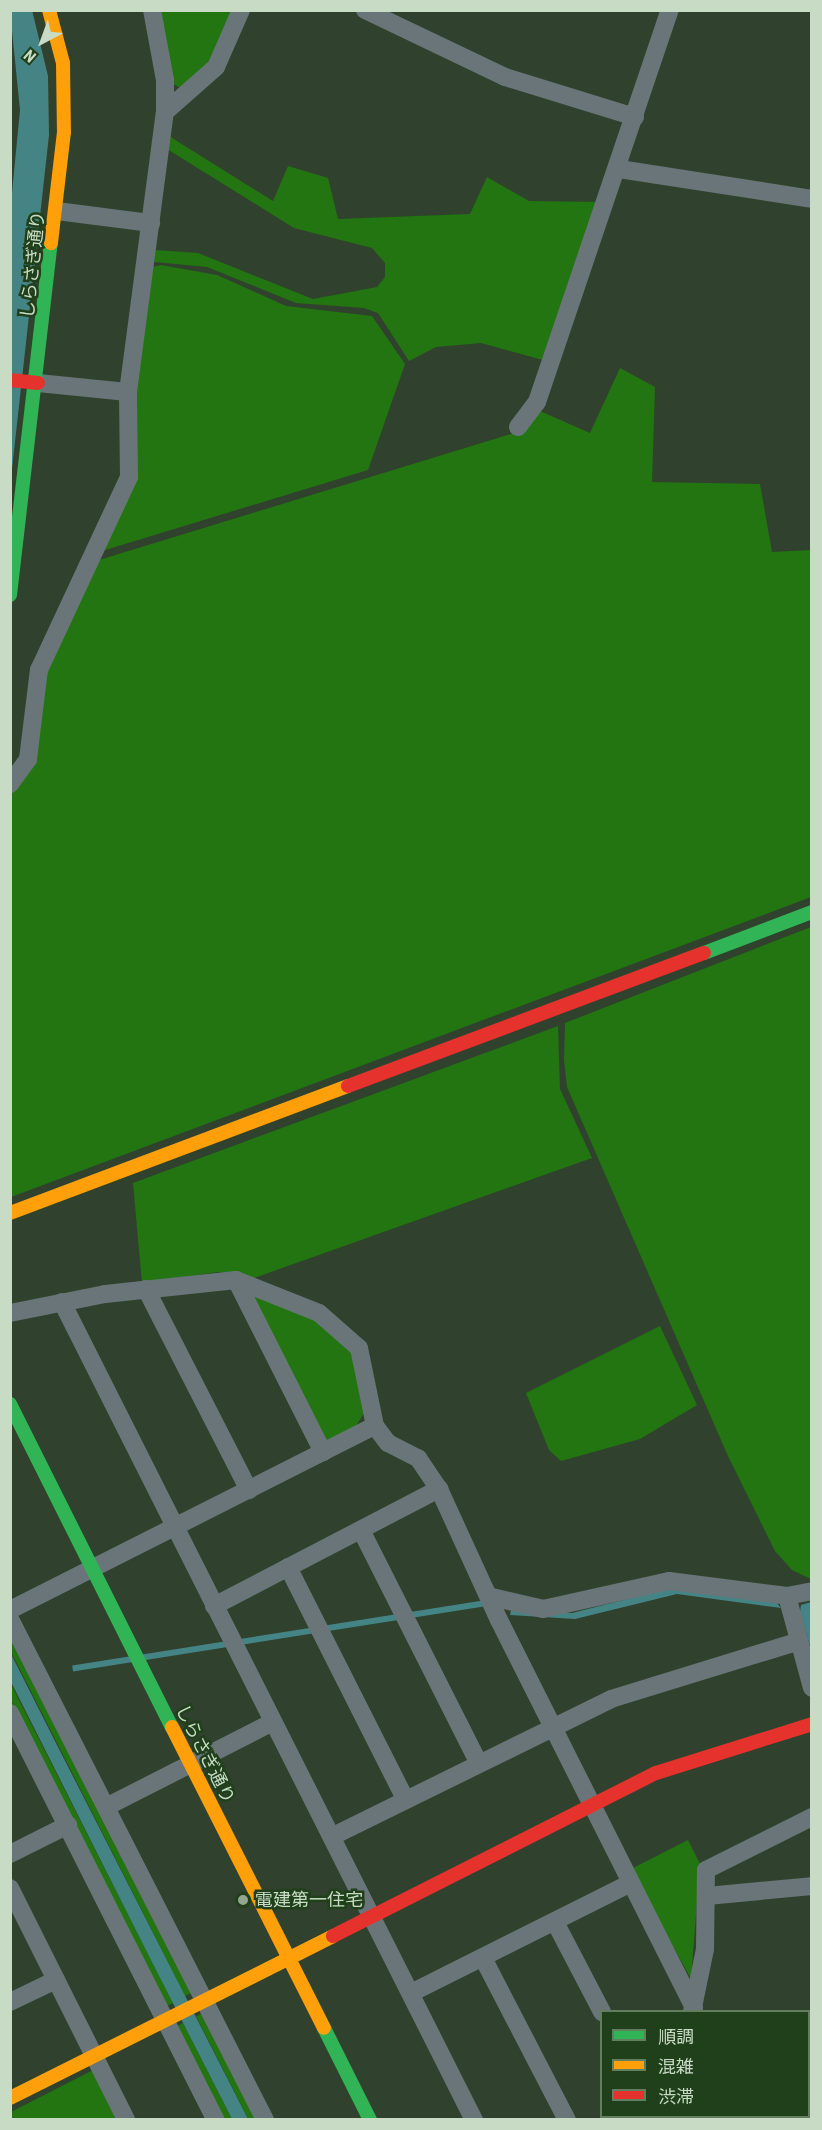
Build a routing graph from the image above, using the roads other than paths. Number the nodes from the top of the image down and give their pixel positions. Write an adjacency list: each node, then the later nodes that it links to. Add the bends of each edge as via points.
1 (49, 10): 10 (street, しらさぎ通り, via 66,95)
2 (152, 10): 6 (street, via 165,80)
3 (241, 10): 6 (street, via 216,67)
4 (365, 10): 7 (street, via 505,77)
5 (670, 10): 7 (street)
6 (165, 112): 11 (street)
7 (635, 117): 8 (street)
8 (619, 169): 9 (street); 15 (street, via 537,402)
9 (812, 199)
10 (57, 211): 11 (street); 13 (street, しらさぎ通り)
11 (151, 223): 14 (street)
12 (10, 380): 13 (street)
13 (32, 382): 14 (street); 16 (street, しらさぎ通り)
14 (128, 392): 17 (street, via 129,477 39,670 28,759)
15 (518, 428)
16 (10, 595)
17 (10, 784)
18 (812, 912): 19 (street)
19 (10, 1213)
20 (236, 1280): 21 (street); 25 (street, via 319,1313 359,1348); 26 (street)
21 (146, 1289): 22 (street); 28 (street)
22 (62, 1302): 23 (street); 29 (street)
23 (10, 1313)
24 (10, 1404): 32 (street, しらさぎ通り)
25 (375, 1426): 26 (street); 27 (street, via 388,1443 418,1458)
26 (323, 1452): 28 (street)
27 (439, 1489): 30 (street); 35 (street)
28 (249, 1490): 29 (street)
29 (175, 1527): 32 (street); 36 (street)
30 (361, 1530): 31 (street); 45 (street)
31 (288, 1568): 36 (street); 47 (street)
32 (90, 1570): 37 (street); 46 (street, しらさぎ通り)
33 (812, 1591): 34 (street)
34 (787, 1596): 35 (street, via 689,1580 565,1608 543,1609); 39 (street)
35 (492, 1597): 44 (street)
36 (214, 1606): 42 (street)
37 (10, 1610)
38 (10, 1618): 49 (street)
39 (799, 1641): 40 (street); 44 (street, via 611,1699)
40 (812, 1688)
41 (10, 1713): 51 (street)
42 (273, 1722): 46 (street); 52 (street)
43 (812, 1724): 48 (street, via 670,1767)
44 (551, 1726): 45 (street); 48 (street)
45 (478, 1762): 47 (street)
46 (190, 1765): 49 (street); 60 (street, しらさぎ通り)
47 (405, 1799): 52 (street)
48 (591, 1804): 54 (street); 58 (street)
49 (106, 1807): 64 (street)
50 (812, 1817): 56 (street, via 706,1870)
51 (69, 1825): 53 (street); 68 (street)
52 (333, 1836): 58 (street)
53 (10, 1854)
54 (631, 1883): 59 (street); 67 (street)
55 (812, 1886): 56 (street)
56 (707, 1896): 67 (street, via 705,1949)
57 (13, 1900): 62 (street)
58 (372, 1915): 60 (street); 63 (street)
59 (555, 1922): 61 (street); 66 (street)
60 (288, 1957): 64 (street); 74 (street, しらさぎ通り)
61 (483, 1958): 63 (street); 76 (street)
62 (56, 1980): 65 (street); 69 (street)
63 (411, 1994): 75 (street)
64 (204, 1999): 68 (street); 73 (street)
65 (10, 2002)
66 (601, 2010)
67 (693, 2010)
68 (165, 2020): 69 (street); 72 (street)
69 (94, 2056): 70 (street); 71 (street)
70 (10, 2098)
71 (126, 2120)
72 (216, 2120)
73 (265, 2120)
74 (370, 2120)
75 (474, 2120)
76 (567, 2120)

